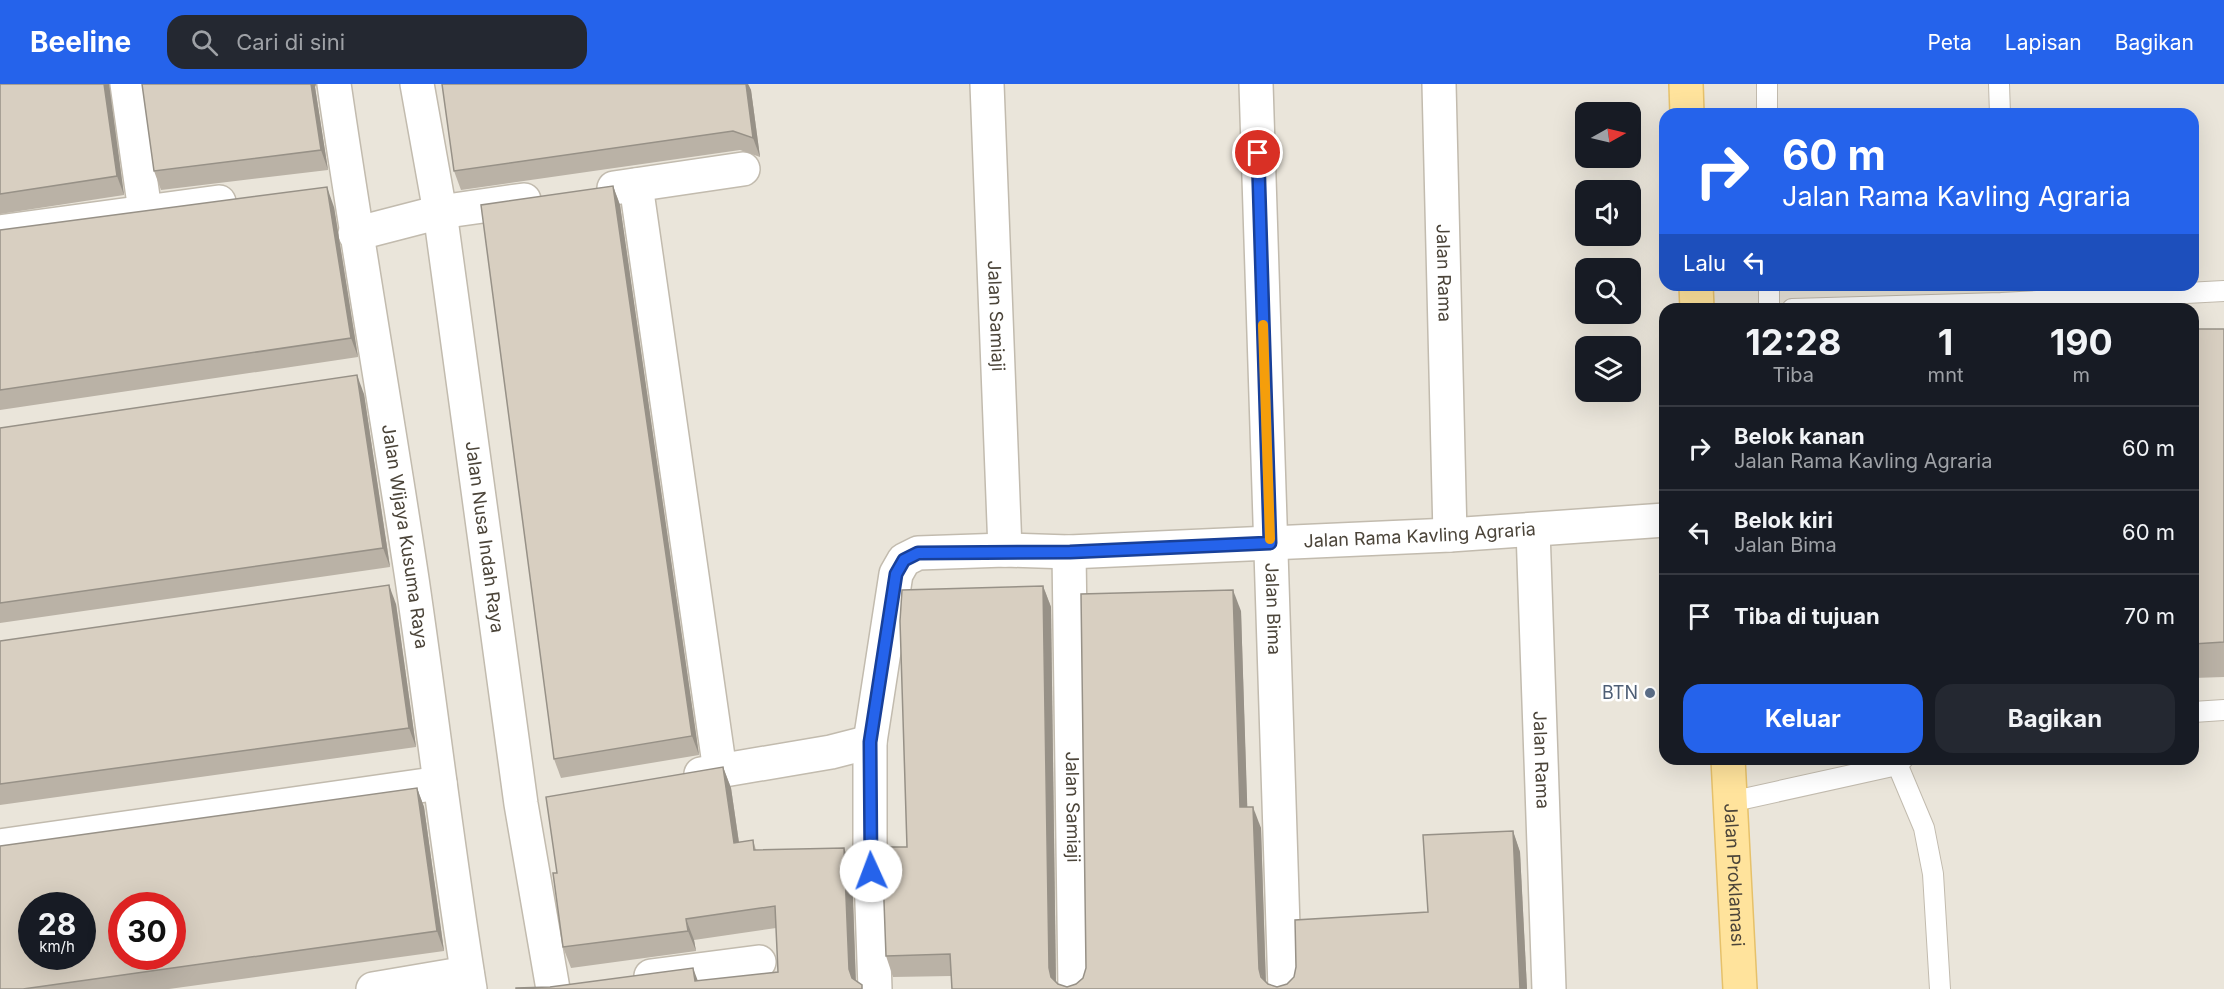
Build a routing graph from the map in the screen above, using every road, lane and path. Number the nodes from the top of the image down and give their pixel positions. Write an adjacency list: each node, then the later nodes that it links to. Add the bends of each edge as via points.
1 (128, 84): 18 (street)
2 (334, 84): 15 (street, Jalan Wijaya Kusuma Raya)
3 (417, 84): 19 (street, Jalan Nusa Indah Raya)
4 (987, 84): 31 (street, Jalan Samiaji)
5 (1256, 84): 30 (street, Jalan Bima)
6 (1439, 84): 29 (street, Jalan Rama)
7 (1686, 84): 10 (main road)
8 (1767, 84): 11 (lane)
9 (1999, 84): 12 (lane)
10 (1687, 108)
11 (1767, 108)
12 (2000, 108)
13 (743, 168): 14 (street)
14 (636, 185): 19 (street); 39 (street)
15 (349, 186): 16 (street); 21 (street, Jalan Wijaya Kusuma Raya)
16 (315, 190)
17 (247, 198): 18 (street)
18 (145, 211): 20 (street)
19 (420, 217): 21 (street); 44 (street, Jalan Nusa Indah Raya)
20 (0, 232)
21 (356, 234): 25 (street, Jalan Wijaya Kusuma Raya)
22 (2224, 291): 23 (lane)
23 (2001, 294): 24 (lane)
24 (1918, 303)
25 (381, 373): 26 (street); 41 (street, Jalan Wijaya Kusuma Raya, via 400,585)
26 (346, 378)
27 (1659, 520): 28 (street, Jalan Rama Kavling Agraria)
28 (1533, 530): 29 (street, Jalan Rama Kavling Agraria); 54 (street, Jalan Rama)
29 (1450, 535): 30 (street, Jalan Rama Kavling Agraria)
30 (1270, 543): 32 (street, Jalan Rama Kavling Agraria); 53 (street, Jalan Bima)
31 (1005, 550): 32 (street, Jalan Rama Kavling Agraria); 35 (street, Jalan Rama Kavling Agraria, via 918,553 904,560 896,574)
32 (1070, 552): 52 (street, Jalan Samiaji)
33 (2224, 710): 34 (lane)
34 (2199, 712)
35 (870, 742): 39 (street); 51 (street)
36 (1728, 765): 43 (main road, Jalan Proklamasi)
37 (1882, 765): 43 (lane)
38 (1900, 765): 56 (lane, via 1924,828 1931,863)
39 (720, 771): 40 (street)
40 (673, 778)
41 (440, 783): 45 (street); 48 (street, Jalan Wijaya Kusuma Raya)
42 (556, 798): 44 (street)
43 (1730, 802): 55 (main road, Jalan Proklamasi)
44 (520, 804): 49 (street, Jalan Nusa Indah Raya)
45 (0, 846)
46 (759, 962): 47 (street)
47 (623, 980)
48 (468, 981): 50 (street)
49 (562, 988)
50 (373, 989)
51 (876, 989)
52 (1076, 989)
53 (1285, 989)
54 (1549, 989)
55 (1740, 989)
56 (1940, 989)

